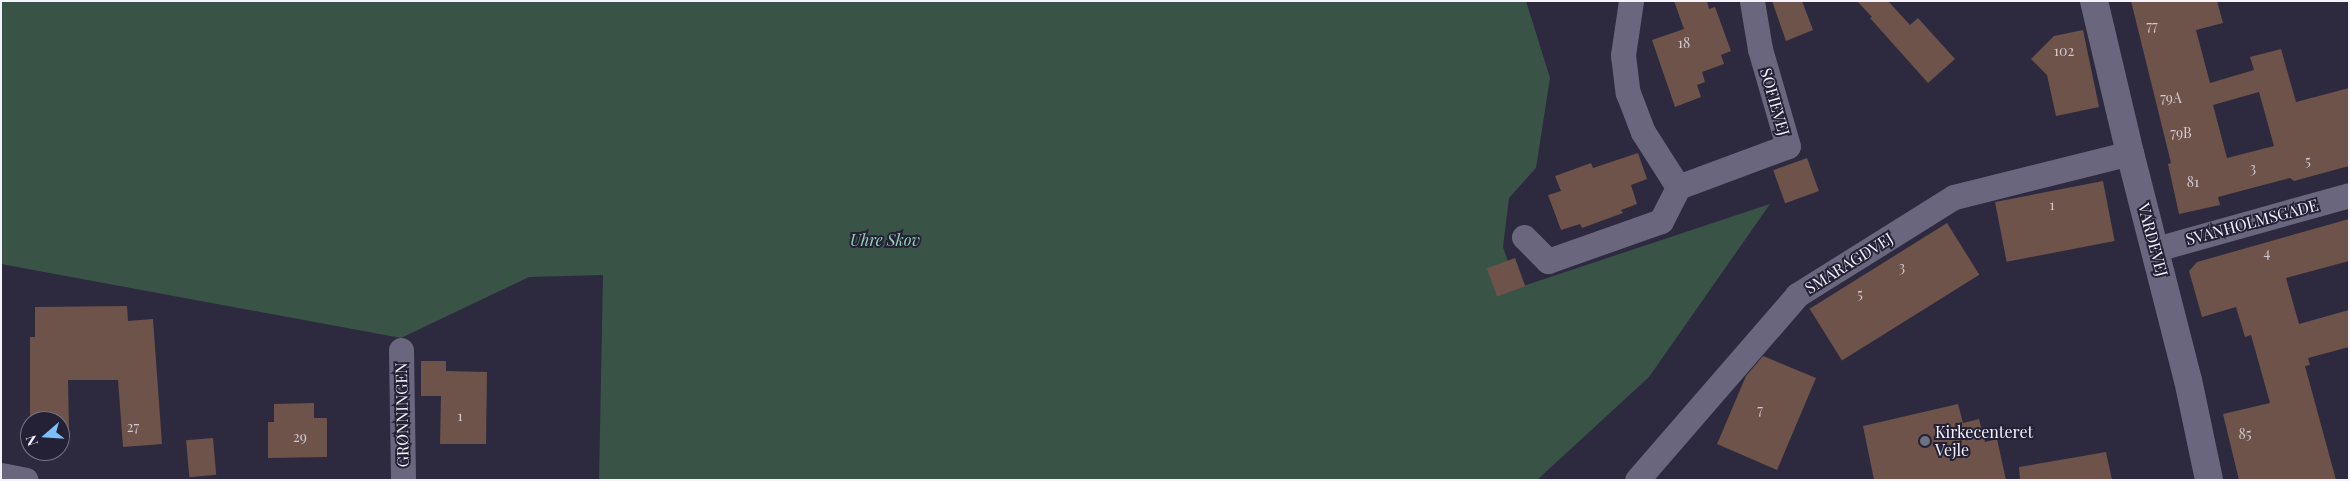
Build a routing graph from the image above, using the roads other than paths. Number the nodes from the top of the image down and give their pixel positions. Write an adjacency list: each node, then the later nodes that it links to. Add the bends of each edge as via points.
1 (1631, 1): 5 (street, via 1624,55 1628,93 1643,132)
2 (1752, 1): 5 (street, SOFIEVEJ, via 1760,49 1788,146)
3 (2094, 1): 4 (street, VARDEVEJ)
4 (2130, 153): 8 (street, VARDEVEJ); 13 (street, SMARAGDVEJ, via 1954,197 1797,295)
5 (1678, 187): 7 (street, via 1661,221 1548,261)
6 (2349, 195): 8 (street, SVANHOLMSGADE)
7 (1524, 237)
8 (2156, 248): 14 (street, VARDEVEJ)
9 (401, 350): 12 (street, GRØNNINGEN)
10 (1, 475): 11 (street)
11 (26, 480)
12 (403, 480)
13 (1637, 480)
14 (2209, 480)

